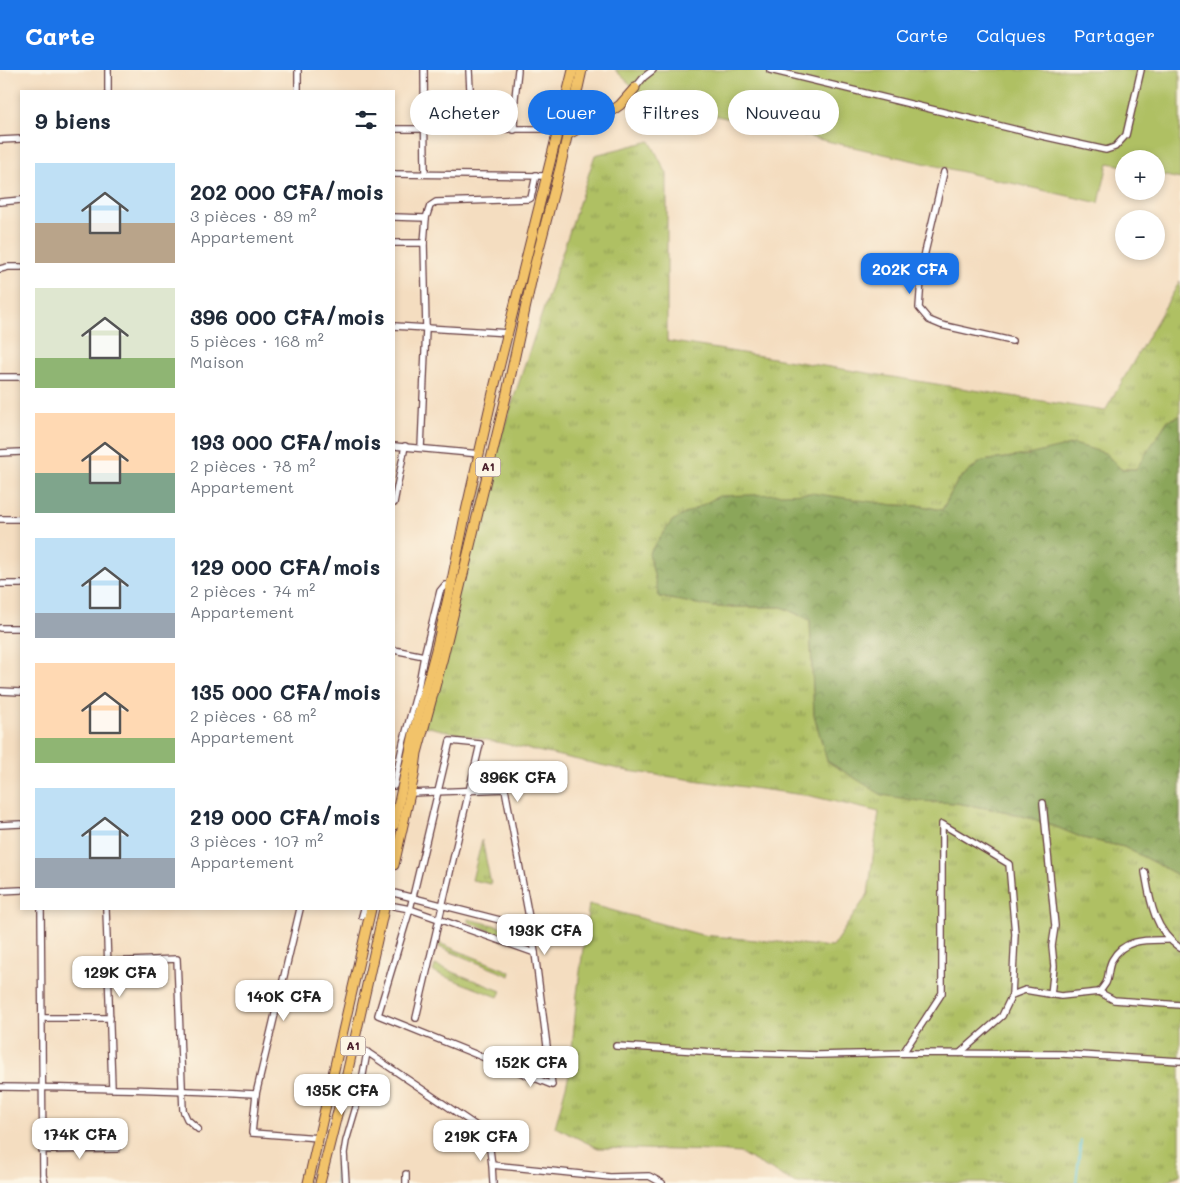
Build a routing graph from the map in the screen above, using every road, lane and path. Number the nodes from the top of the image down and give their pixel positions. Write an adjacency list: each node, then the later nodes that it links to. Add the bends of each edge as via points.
1 (108, 70): 12 (street)
2 (298, 70): 13 (street)
3 (424, 70): 14 (street)
4 (469, 70): 15 (street)
5 (518, 70): 16 (street)
6 (573, 70): 17 (main road, A1)
7 (582, 70): 18 (main road, A1)
8 (653, 70): 11 (street)
9 (770, 70): 10 (street, via 1106,150 1115,147 1126,135)
10 (1140, 70)
11 (635, 88): 19 (main road)
12 (108, 90)
13 (298, 90)
14 (424, 90)
15 (470, 90)
16 (515, 90)
17 (568, 90)
18 (577, 90)
19 (615, 108)
20 (410, 128): 21 (street)
21 (395, 129)
22 (425, 135): 29 (street)
23 (558, 135): 31 (main road, A1)
24 (567, 135): 67 (main road, A1, via 443,657 417,753)
25 (0, 140): 26 (street)
26 (20, 140)
27 (944, 172): 43 (street, via 922,265 919,308 928,320)
28 (395, 174): 29 (street)
29 (425, 174): 30 (street)
30 (536, 175): 31 (street); 35 (street, via 529,199 436,202 430,206)
31 (548, 176): 42 (main road, A1)
32 (20, 200): 33 (street)
33 (0, 202)
34 (395, 217): 35 (street)
35 (426, 218): 37 (street)
36 (395, 243): 37 (street)
37 (424, 243): 41 (street)
38 (20, 267): 39 (street)
39 (0, 269)
40 (395, 326): 41 (street)
41 (426, 328): 42 (street); 48 (street)
42 (509, 333): 51 (main road, A1)
43 (1012, 341)
44 (0, 377): 45 (street)
45 (20, 377)
46 (395, 446): 47 (street)
47 (405, 446): 48 (street); 52 (street)
48 (421, 448): 51 (street)
49 (20, 452): 50 (street)
50 (0, 453)
51 (480, 454): 57 (main road, A1)
52 (395, 497)
53 (0, 519): 54 (street)
54 (20, 519)
55 (0, 584): 56 (street)
56 (20, 584)
57 (451, 585): 61 (street, via 445,585 440,592); 69 (main road, A1)
58 (0, 628): 59 (street)
59 (20, 628)
60 (395, 650): 61 (street)
61 (424, 656): 64 (street)
62 (0, 691): 63 (street)
63 (20, 692)
64 (395, 781)
65 (470, 791): 66 (street); 66 (street, via 480,744 450,742); 79 (street); 89 (street, via 505,790)
66 (438, 792): 67 (street); 77 (street)
67 (411, 793): 72 (main road, A1)
68 (1043, 802): 95 (street, via 1055,926)
69 (395, 820)
70 (0, 824): 71 (street)
71 (20, 824)
72 (395, 861)
73 (1145, 872): 90 (street, via 1152,907)
74 (20, 890): 75 (street)
75 (0, 891)
76 (395, 893): 77 (street)
77 (412, 898): 79 (street); 80 (street)
78 (395, 906): 80 (street)
79 (443, 906): 88 (street); 89 (street)
80 (410, 909): 88 (street); 92 (street, via 378,1015 552,1085)
81 (41, 910): 98 (street)
82 (106, 910): 93 (street)
83 (300, 910): 111 (street)
84 (364, 910): 87 (street)
85 (371, 910): 113 (main road, A1)
86 (384, 910): 101 (main road, A1)
87 (362, 916)
88 (439, 920): 92 (street); 100 (street)
89 (531, 928): 92 (street)
90 (1168, 940): 91 (street); 94 (street, via 1139,940 1122,949 1112,960 1106,983)
91 (1180, 948)
92 (535, 953)
93 (108, 962): 99 (street); 110 (street, via 177,959)
94 (1098, 992): 95 (street); 97 (street, via 1114,1000)
95 (1051, 995): 96 (street, via 1025,990)
96 (1012, 996): 104 (street, via 1015,934 1008,864 942,824 942,993); 105 (street, via 1002,1016)
97 (1180, 1005)
98 (42, 1018): 99 (street); 108 (street)
99 (110, 1018): 109 (street)
100 (416, 1018)
101 (353, 1045): 103 (street); 121 (main road, A1)
102 (616, 1046): 104 (street, via 808,1055)
103 (368, 1052): 116 (street, via 478,1127 489,1142); 122 (street, via 346,1141)
104 (903, 1053): 105 (street)
105 (960, 1053): 106 (street, via 1062,1054)
106 (1180, 1061)
107 (0, 1087): 108 (street)
108 (42, 1087): 109 (street); 115 (street)
109 (112, 1088): 110 (street)
110 (182, 1090): 111 (street); 112 (street, via 183,1110 187,1119)
111 (256, 1094): 113 (street, via 252,1133)
112 (198, 1128)
113 (319, 1138): 120 (main road, A1)
114 (117, 1149): 115 (street)
115 (42, 1150): 119 (street)
116 (492, 1165): 118 (street); 124 (street)
117 (406, 1174): 123 (street)
118 (610, 1180): 125 (street, via 648,1176)
119 (45, 1183)
120 (308, 1183)
121 (320, 1183)
122 (346, 1183)
123 (406, 1183)
124 (493, 1183)
125 (662, 1183)

